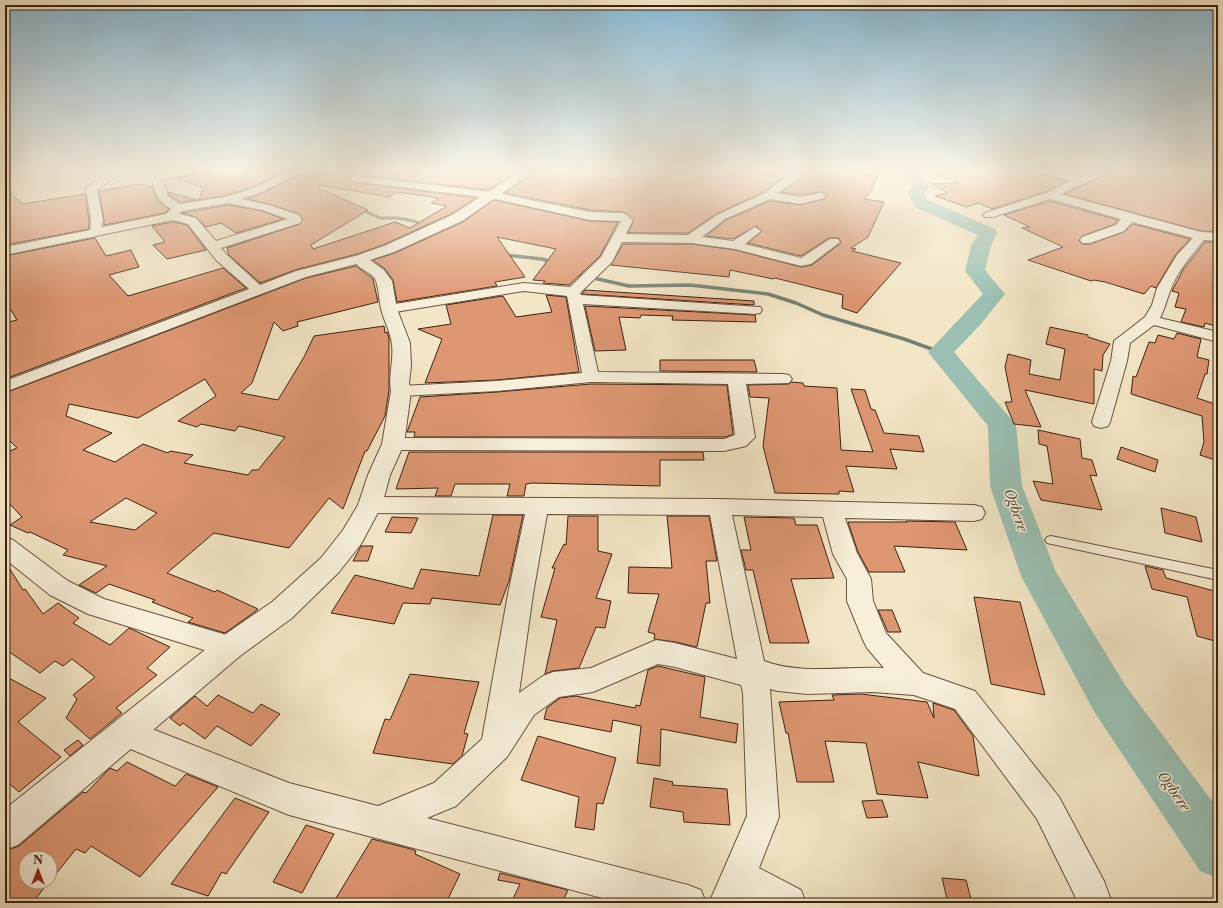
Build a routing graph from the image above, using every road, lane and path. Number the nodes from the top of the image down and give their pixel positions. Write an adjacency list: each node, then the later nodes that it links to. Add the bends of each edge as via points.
1 (96, 213): 12 (street)
2 (168, 213): 12 (street)
3 (177, 213): 21 (street, via 192,221)
4 (284, 213): 21 (street, via 295,217 296,220)
5 (464, 213): 23 (street, via 395,247)
6 (580, 213): 15 (street, via 623,217 627,220)
7 (729, 213): 17 (street)
8 (994, 213): 10 (street)
9 (1113, 213): 11 (street)
10 (989, 215)
11 (1129, 218): 14 (street); 18 (street, via 1120,228)
12 (96, 231): 22 (street)
13 (755, 231): 20 (street)
14 (1201, 236): 16 (street); 28 (street, via 1182,258 1164,288)
15 (619, 238): 17 (street); 25 (street, via 607,260)
16 (1218, 238)
17 (691, 239): 20 (street)
18 (1086, 240)
19 (834, 242): 20 (street, via 801,262)
20 (735, 245)
21 (214, 246): 24 (street, via 221,257)
22 (5, 251)
23 (363, 258): 24 (street, via 301,274); 26 (street, via 363,263 380,273 384,280)
24 (258, 290): 33 (street)
25 (574, 295): 26 (street, via 524,286); 27 (street); 30 (street)
26 (389, 309): 34 (street, via 401,343)
27 (755, 310)
28 (1152, 320): 29 (street); 35 (street, via 1122,341 1119,361)
29 (1218, 337)
30 (591, 377): 31 (street); 34 (street)
31 (736, 378): 32 (street); 36 (street, via 745,437 732,444)
32 (782, 380)
33 (5, 387)
34 (401, 391): 36 (street)
35 (1101, 422)
36 (393, 444): 37 (street, via 379,475)
37 (370, 505): 38 (street); 45 (street, via 352,537 330,565 282,610)
38 (538, 506): 39 (street); 49 (street, via 526,559)
39 (719, 507): 40 (street); 46 (street)
40 (831, 511): 41 (street); 47 (street, via 845,554 859,578 860,601 876,640)
41 (974, 513)
42 (1051, 540): 44 (lane)
43 (5, 546): 45 (street, via 60,588 97,607)
44 (1218, 575)
45 (230, 647): 48 (street)
46 (753, 672): 47 (street, via 778,679 807,681); 49 (street, via 656,652 593,680 554,686 524,706); 52 (street, via 757,693 763,817)
47 (914, 682): 55 (street, via 964,700 1048,808 1092,893)
48 (127, 733): 50 (street, via 288,799); 51 (street)
49 (496, 747): 50 (street, via 445,795)
50 (379, 822): 53 (street)
51 (5, 832)
52 (733, 889): 54 (street)
53 (688, 903)
54 (788, 903)
55 (1094, 903)

